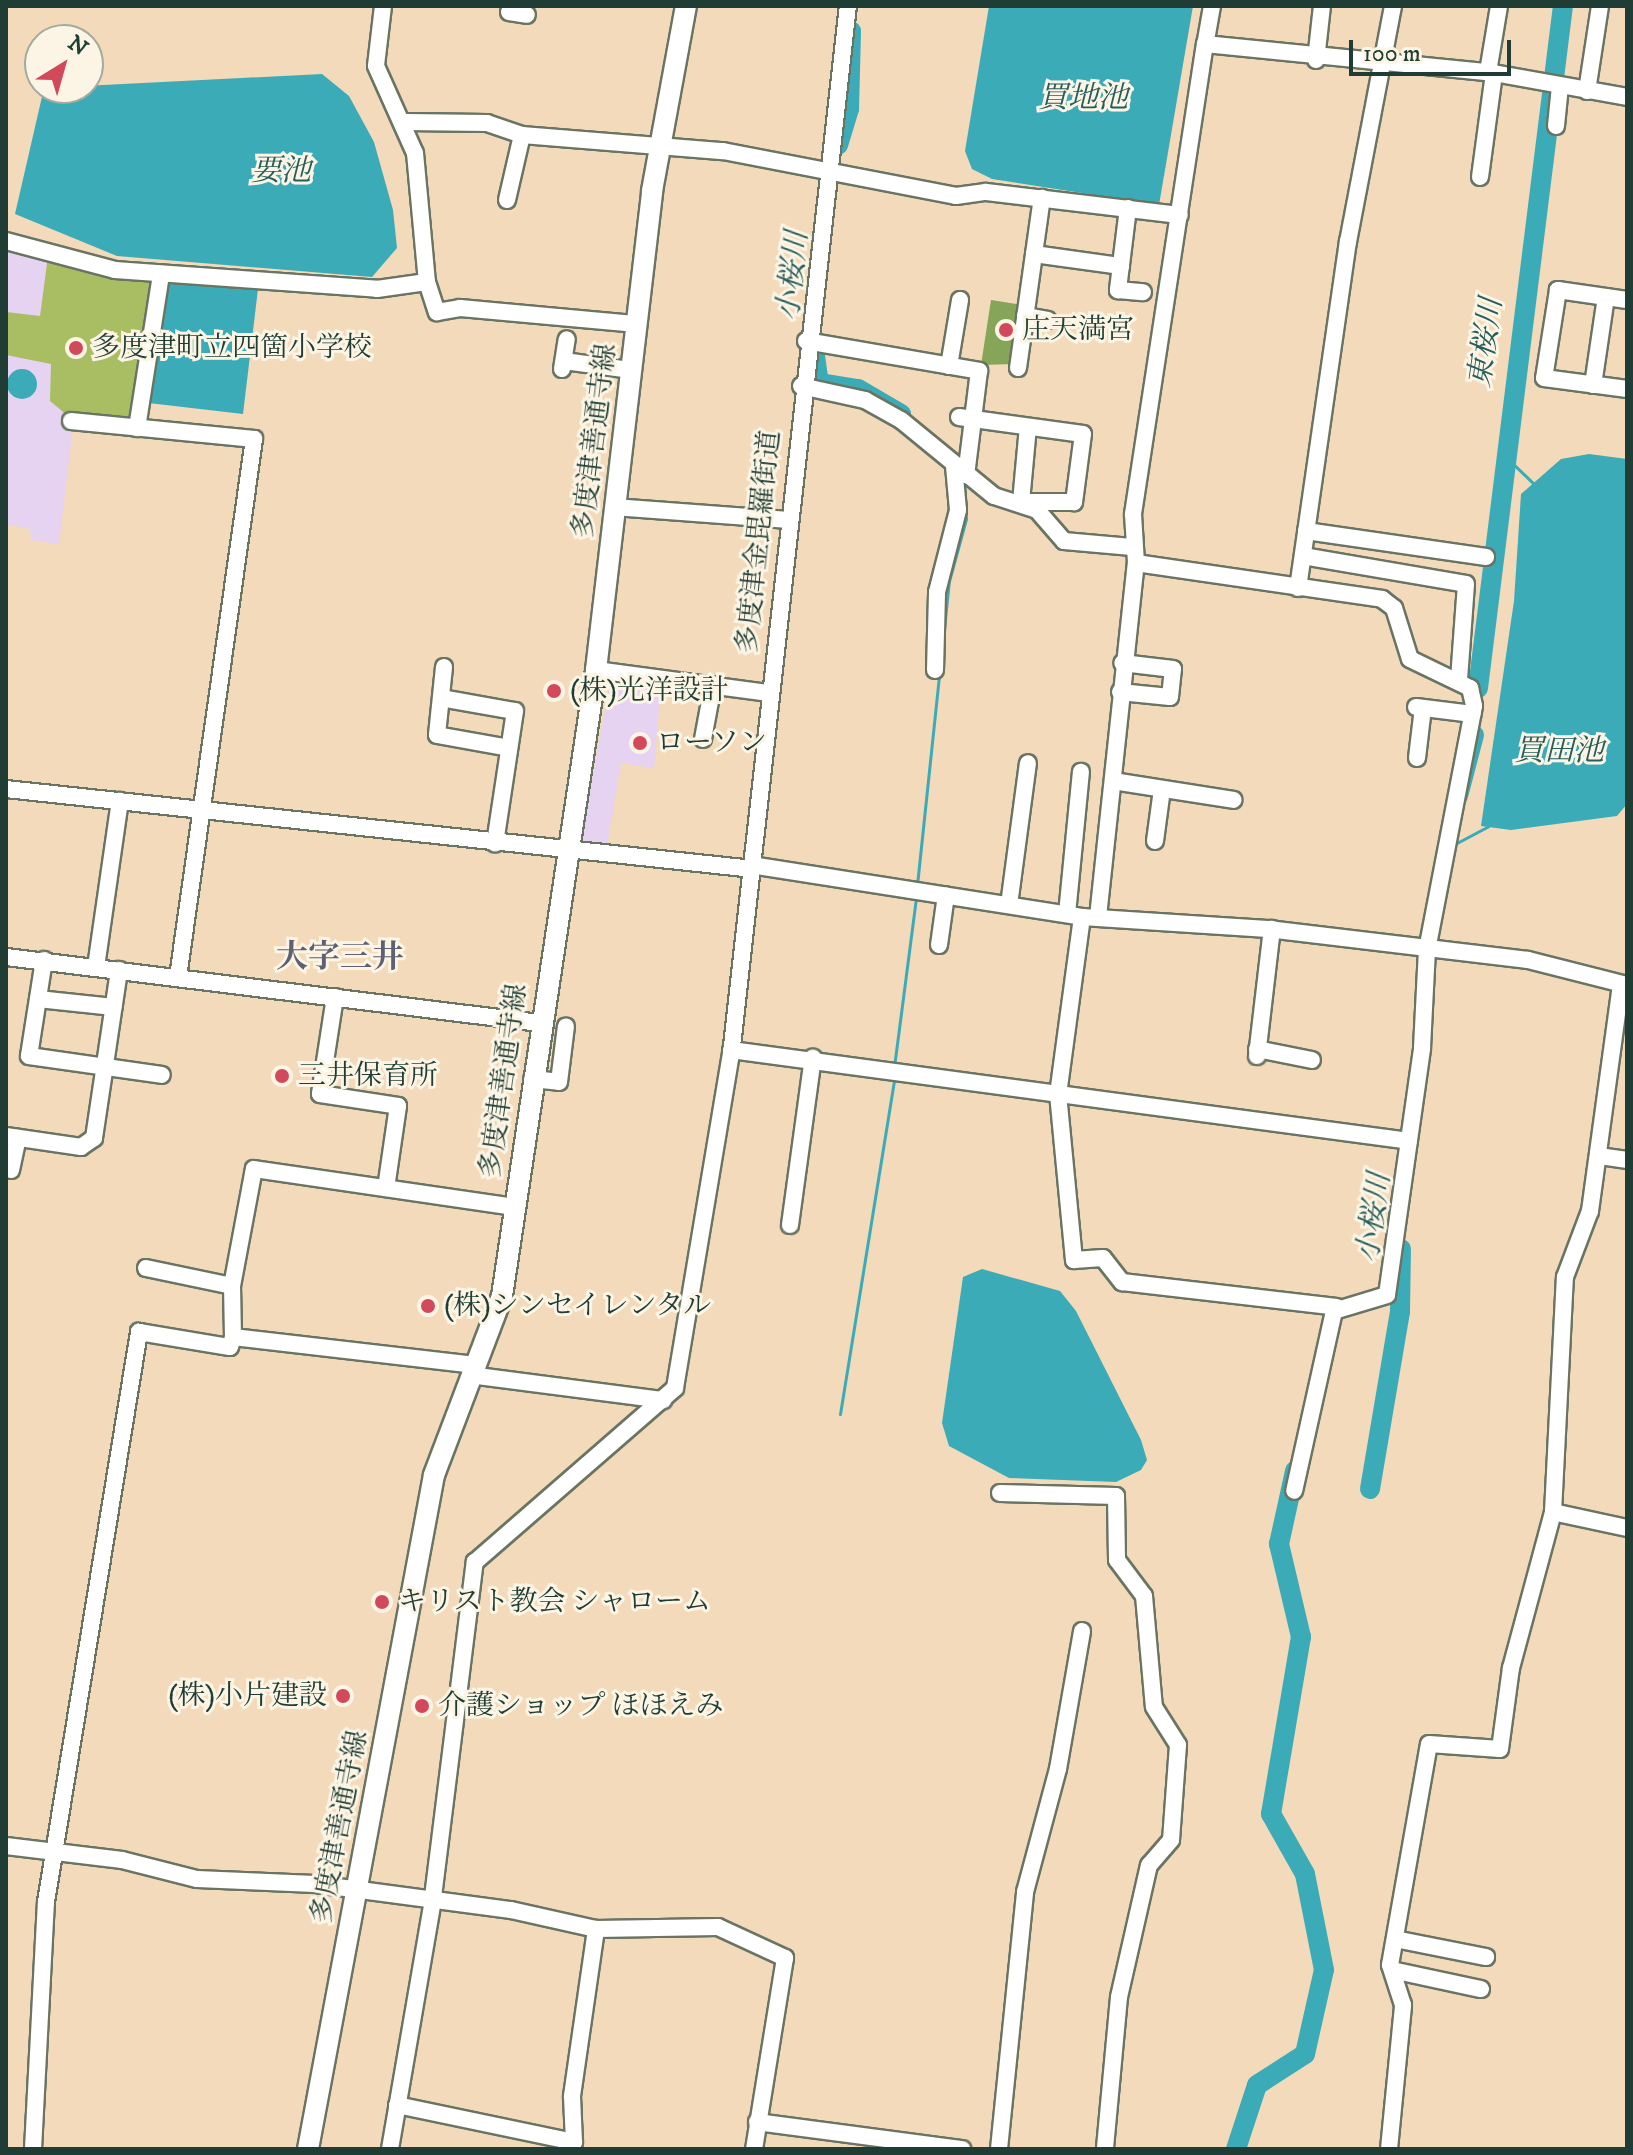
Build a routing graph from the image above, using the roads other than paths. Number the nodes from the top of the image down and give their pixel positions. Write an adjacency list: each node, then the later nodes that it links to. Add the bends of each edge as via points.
1 (383, 6): 16 (street, via 376,66)
2 (686, 6): 19 (main road, 多度津善通寺線)
3 (848, 6): 20 (street, 多度津金毘羅街道)
4 (1212, 6): 9 (street)
5 (1322, 6): 10 (street)
6 (1393, 6): 11 (street)
7 (1499, 6): 12 (street)
8 (1600, 6): 14 (street)
9 (1205, 44): 10 (street); 25 (street)
10 (1316, 60): 11 (street)
11 (1382, 65): 12 (street); 54 (street)
12 (1491, 73): 13 (street); 21 (street)
13 (1556, 85): 14 (street); 17 (street)
14 (1587, 91): 15 (street)
15 (1627, 97)
16 (405, 122): 18 (street, via 487,123); 30 (street, via 421,193)
17 (1556, 126)
18 (522, 135): 19 (street); 23 (street, via 508,167)
19 (660, 150): 20 (street, via 723,151); 37 (main road, 多度津善通寺線)
20 (828, 168): 22 (street, via 956,196); 39 (street, 多度津金毘羅街道)
21 (1480, 177)
22 (1042, 198): 24 (street); 27 (street)
23 (507, 200)
24 (1128, 208): 25 (street); 28 (street)
25 (1180, 215): 55 (street)
26 (6, 241): 29 (street, via 115,270)
27 (1034, 254): 28 (street); 35 (street)
28 (1121, 266): 31 (street, via 1118,290)
29 (161, 274): 30 (street, via 377,289); 49 (street)
30 (427, 282): 37 (street, via 430,303 444,314 460,308)
31 (1143, 292)
32 (1606, 297): 34 (street); 43 (street); 43 (street, via 1558,290 1544,378)
33 (960, 300): 40 (street, via 961,325)
34 (1627, 300)
35 (1025, 316): 36 (street); 41 (street)
36 (1048, 320)
37 (637, 324): 42 (main road, 多度津善通寺線)
38 (567, 339): 42 (street, via 563,366)
39 (806, 341): 40 (street); 44 (street, 多度津金毘羅街道)
40 (949, 366): 46 (street, via 979,371)
41 (1018, 368)
42 (631, 370): 52 (main road, 多度津善通寺線)
43 (1593, 385): 45 (street)
44 (801, 386): 50 (street, via 865,400); 53 (street, 多度津金毘羅街道)
45 (1627, 389)
46 (966, 418): 48 (street); 50 (street)
47 (71, 421): 49 (street)
48 (1028, 427): 51 (street); 51 (street, via 1083,434 1074,502)
49 (137, 428): 79 (street, via 254,439)
50 (960, 470): 51 (street, via 994,496); 62 (street, via 958,510 937,592)
51 (1021, 502): 55 (street, via 1053,523 1064,541)
52 (615, 507): 53 (street); 61 (main road, 多度津善通寺線)
53 (788, 520): 66 (street, 多度津金毘羅街道)
54 (1306, 531): 56 (street); 57 (street)
55 (1134, 555): 58 (street); 59 (street)
56 (1303, 556): 58 (street); 63 (street, via 1466,584)
57 (1486, 557)
58 (1298, 588): 63 (street, via 1382,599 1394,608 1410,655)
59 (1122, 663): 65 (street); 65 (street, via 1173,669 1170,697)
60 (444, 667): 67 (street)
61 (596, 670): 64 (street); 82 (main road, 多度津善通寺線)
62 (935, 670)
63 (1459, 677): 68 (street, via 1470,688)
64 (713, 685): 66 (street); 69 (street)
65 (1120, 692): 74 (street)
66 (769, 693): 83 (street, 多度津金毘羅街道)
67 (441, 698): 70 (street, via 437,735); 70 (street, via 515,711)
68 (1473, 714): 71 (street, via 1420,707); 89 (street)
69 (703, 739)
70 (509, 748): 81 (street)
71 (1417, 758)
72 (1028, 763): 85 (street)
73 (1081, 772): 86 (street, via 1068,856)
74 (1113, 781): 76 (street); 86 (street)
75 (6, 789): 78 (street)
76 (1162, 789): 77 (street); 80 (street)
77 (1234, 800)
78 (120, 801): 79 (street); 92 (street)
79 (200, 807): 81 (street); 94 (street)
80 (1155, 841)
81 (495, 843): 82 (street)
82 (565, 854): 83 (street); 99 (main road, 多度津善通寺線)
83 (752, 867): 84 (street); 101 (street, 多度津金毘羅街道)
84 (946, 895): 85 (street); 88 (street)
85 (1009, 905): 86 (street)
86 (1082, 916): 87 (street, via 1186,929); 107 (street)
87 (1272, 929): 89 (street); 103 (street, via 1257,1053)
88 (939, 945)
89 (1427, 949): 95 (street, via 1528,960); 109 (street)
90 (6, 957): 91 (street)
91 (44, 960): 92 (street); 97 (street)
92 (96, 967): 93 (street)
93 (119, 970): 94 (street); 98 (street)
94 (178, 977): 96 (street)
95 (1624, 984): 110 (street)
96 (335, 997): 99 (street); 113 (street, via 320,1094 398,1106)
97 (38, 999): 98 (street); 104 (street, via 29,1056)
98 (114, 1007): 104 (street)
99 (540, 1023): 106 (main road, 多度津善通寺線)
100 (566, 1026): 106 (street, via 559,1082)
101 (731, 1050): 102 (street); 121 (street, 多度津金毘羅街道, via 675,1388)
102 (813, 1058): 107 (street); 115 (street)
103 (1312, 1060)
104 (105, 1067): 105 (street); 108 (street, via 88,1145)
105 (162, 1075)
106 (532, 1079): 114 (main road, 多度津善通寺線)
107 (1058, 1094): 109 (street); 118 (street, via 1077,1265 1103,1258 1122,1282)
108 (12, 1137): 112 (street)
109 (1409, 1141): 118 (street, via 1387,1295)
110 (1599, 1156): 111 (street); 124 (street, via 1565,1277)
111 (1627, 1160)
112 (11, 1170)
113 (386, 1188): 114 (street); 117 (street, via 254,1169)
114 (515, 1207): 120 (main road, 多度津善通寺線, via 502,1296)
115 (790, 1225)
116 (146, 1268): 117 (street)
117 (232, 1286): 119 (street)
118 (1334, 1313): 122 (street)
119 (233, 1337): 120 (street); 128 (street, via 230,1347 139,1332)
120 (472, 1370): 121 (street); 129 (main road, 多度津善通寺線, via 434,1475)
121 (663, 1400): 130 (street, via 475,1562)
122 (1294, 1491)
123 (1000, 1493): 144 (street, via 1116,1496 1117,1560 1144,1596 1154,1707 1178,1745 1171,1840 1149,1865 1119,1997)
124 (1553, 1512): 125 (street); 132 (street, via 1511,1668 1500,1749 1429,1744)
125 (1627, 1528)
126 (1082, 1631): 143 (street, via 1058,1769 1025,1892)
127 (6, 1846): 128 (street)
128 (55, 1854): 129 (street, via 197,1879); 138 (street, via 35,2033)
129 (356, 1890): 130 (street); 139 (main road, 多度津善通寺線)
130 (432, 1905): 131 (street, via 511,1910); 136 (street)
131 (596, 1929): 136 (street, via 572,2096 574,2142); 137 (street, via 718,1927 785,1958)
132 (1395, 1939): 133 (street); 134 (street)
133 (1486, 1957)
134 (1392, 1970): 135 (street); 145 (street, via 1403,2005)
135 (1481, 1989)
136 (397, 2105): 140 (street)
137 (757, 2122): 141 (street); 142 (street)
138 (33, 2149)
139 (308, 2149)
140 (390, 2149)
141 (754, 2149)
142 (962, 2149)
143 (999, 2149)
144 (1105, 2149)
145 (1389, 2149)

